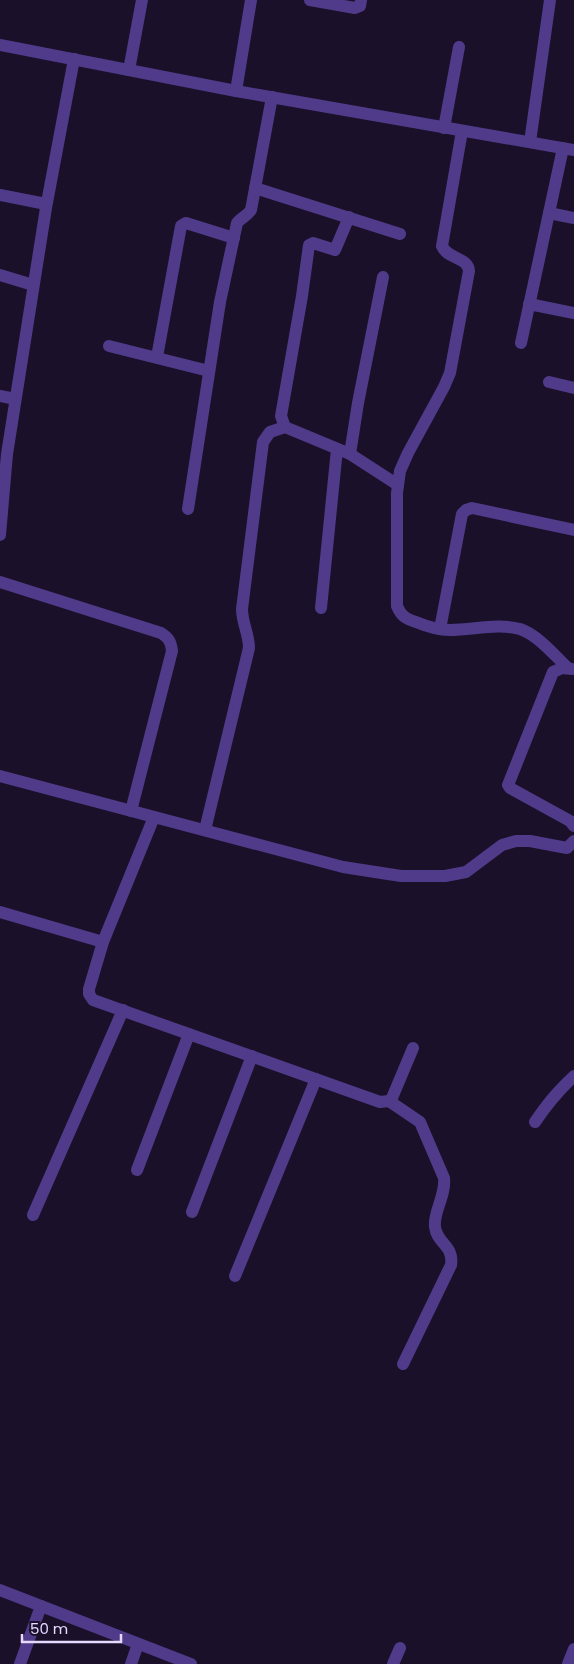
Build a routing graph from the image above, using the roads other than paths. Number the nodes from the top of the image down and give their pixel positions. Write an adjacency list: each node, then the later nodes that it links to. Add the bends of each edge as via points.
1 (142, 0): 9 (street)
2 (251, 0): 10 (street)
3 (310, 0): 4 (street, via 355,8 360,6)
4 (361, 0)
5 (550, 0): 14 (street)
6 (0, 45): 8 (street)
7 (459, 46): 12 (street)
8 (74, 59): 9 (street); 18 (street)
9 (129, 70): 10 (street)
10 (236, 91): 11 (street)
11 (272, 98): 12 (street); 16 (street)
12 (444, 128): 13 (street)
13 (462, 131): 14 (street); 40 (street, via 442,246 446,253 466,263 469,271 450,373 408,453)
14 (530, 142): 15 (street)
15 (569, 149): 19 (street)
16 (255, 188): 20 (street); 23 (street, via 251,210 237,223)
17 (0, 195): 18 (street)
18 (46, 204): 26 (street)
19 (549, 213): 21 (street); 27 (street)
20 (349, 217): 22 (street); 37 (street, via 335,250 313,243 309,245 280,416)
21 (574, 218)
22 (400, 234)
23 (234, 238): 31 (street, via 186,223 181,226); 32 (street)
24 (0, 275): 26 (street)
25 (383, 277): 39 (street)
26 (33, 285): 36 (street)
27 (529, 304): 28 (street); 29 (street)
28 (574, 313)
29 (521, 343)
30 (110, 346): 31 (street)
31 (157, 358): 32 (street)
32 (209, 371): 41 (street)
33 (549, 382): 34 (street)
34 (574, 388)
35 (0, 396): 36 (street)
36 (15, 399): 43 (street, via 6,454)
37 (285, 426): 38 (street); 52 (street, via 270,432 263,442 242,609 249,648)
38 (337, 448): 39 (street); 45 (street)
39 (350, 454): 40 (street)
40 (398, 485): 46 (street, via 397,606 407,619)
41 (188, 509)
42 (574, 530): 46 (street, via 472,508 466,510 462,514)
43 (0, 535)
44 (0, 582): 49 (street, via 167,636 172,651)
45 (321, 608)
46 (440, 629): 47 (street, via 520,629 532,635)
47 (571, 669): 51 (street, via 553,672 508,784)
48 (0, 776): 49 (street)
49 (131, 811): 50 (street)
50 (154, 817): 52 (street); 55 (street)
51 (574, 826)
52 (205, 830): 53 (street, via 343,867 401,876 445,876 466,872 502,845 516,841 567,848)
53 (574, 841)
54 (0, 912): 55 (street)
55 (103, 942): 56 (street, via 89,994 93,1000)
56 (123, 1010): 57 (street); 66 (street)
57 (189, 1034): 59 (street); 64 (street)
58 (413, 1048): 62 (street)
59 (252, 1056): 61 (street); 65 (street)
60 (574, 1076): 63 (street, via 556,1092)
61 (316, 1079): 62 (street, via 380,1102); 67 (street)
62 (389, 1101): 68 (street, via 420,1122 444,1178 435,1228 452,1259)
63 (535, 1122)
64 (138, 1170)
65 (192, 1212)
66 (32, 1215)
67 (235, 1276)
68 (403, 1364)
69 (0, 1590): 70 (street)
70 (41, 1606): 71 (street); 74 (street)
71 (138, 1644): 75 (street); 76 (street)
72 (400, 1648): 77 (street)
73 (574, 1648): 78 (street)
74 (20, 1664)
75 (131, 1664)
76 (191, 1664)
77 (393, 1664)
78 (568, 1664)

